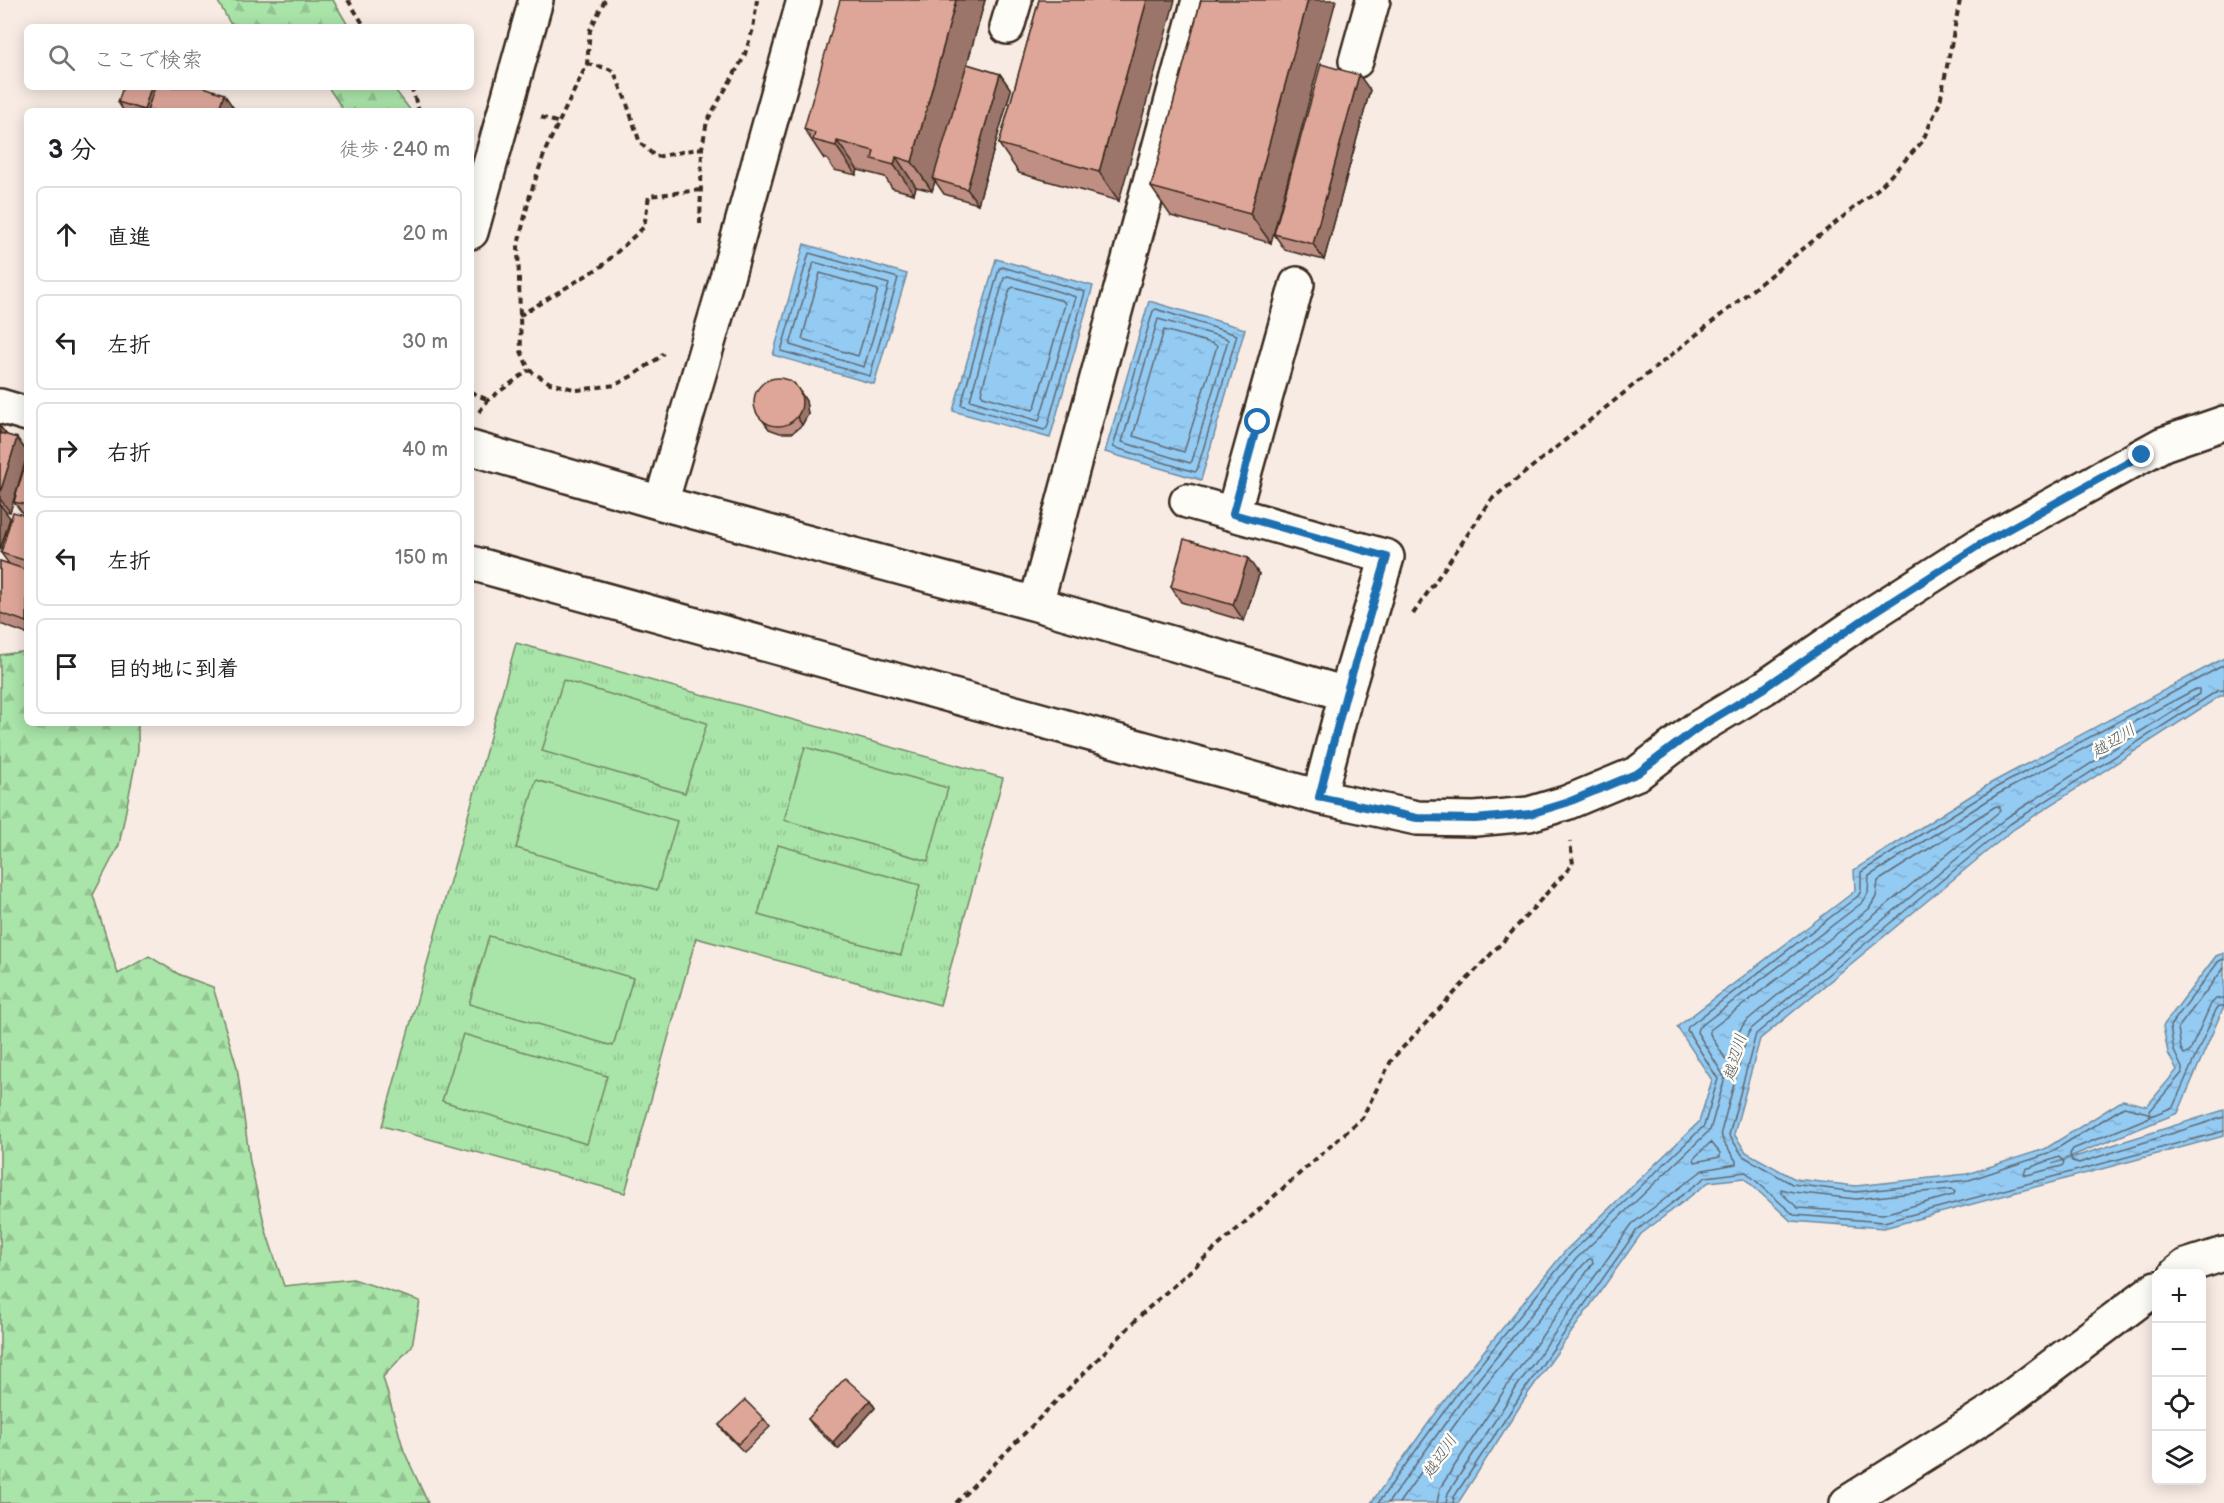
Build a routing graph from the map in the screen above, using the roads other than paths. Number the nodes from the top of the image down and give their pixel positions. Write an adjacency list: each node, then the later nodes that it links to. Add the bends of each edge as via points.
1 (536, 0): 6 (street)
2 (804, 0): 13 (street)
3 (1199, 0): 16 (street)
4 (1373, 0): 5 (street)
5 (1356, 61)
6 (474, 221)
7 (1297, 284): 14 (street)
8 (0, 406): 9 (street)
9 (24, 413)
10 (2224, 423): 18 (street, via 2163,444 1978,546 1696,729 1638,773 1566,803 1530,814 1475,819 1417,818)
11 (474, 449): 13 (street)
12 (1187, 501): 14 (street)
13 (661, 502): 16 (street)
14 (1233, 514): 17 (street, via 1387,557)
15 (474, 564): 18 (street)
16 (1036, 604): 17 (street)
17 (1346, 694): 18 (street)
18 (1319, 797)
19 (2224, 1254): 20 (street)
20 (2182, 1269)
21 (2152, 1292): 22 (street, via 1991,1412)
22 (1847, 1503)

